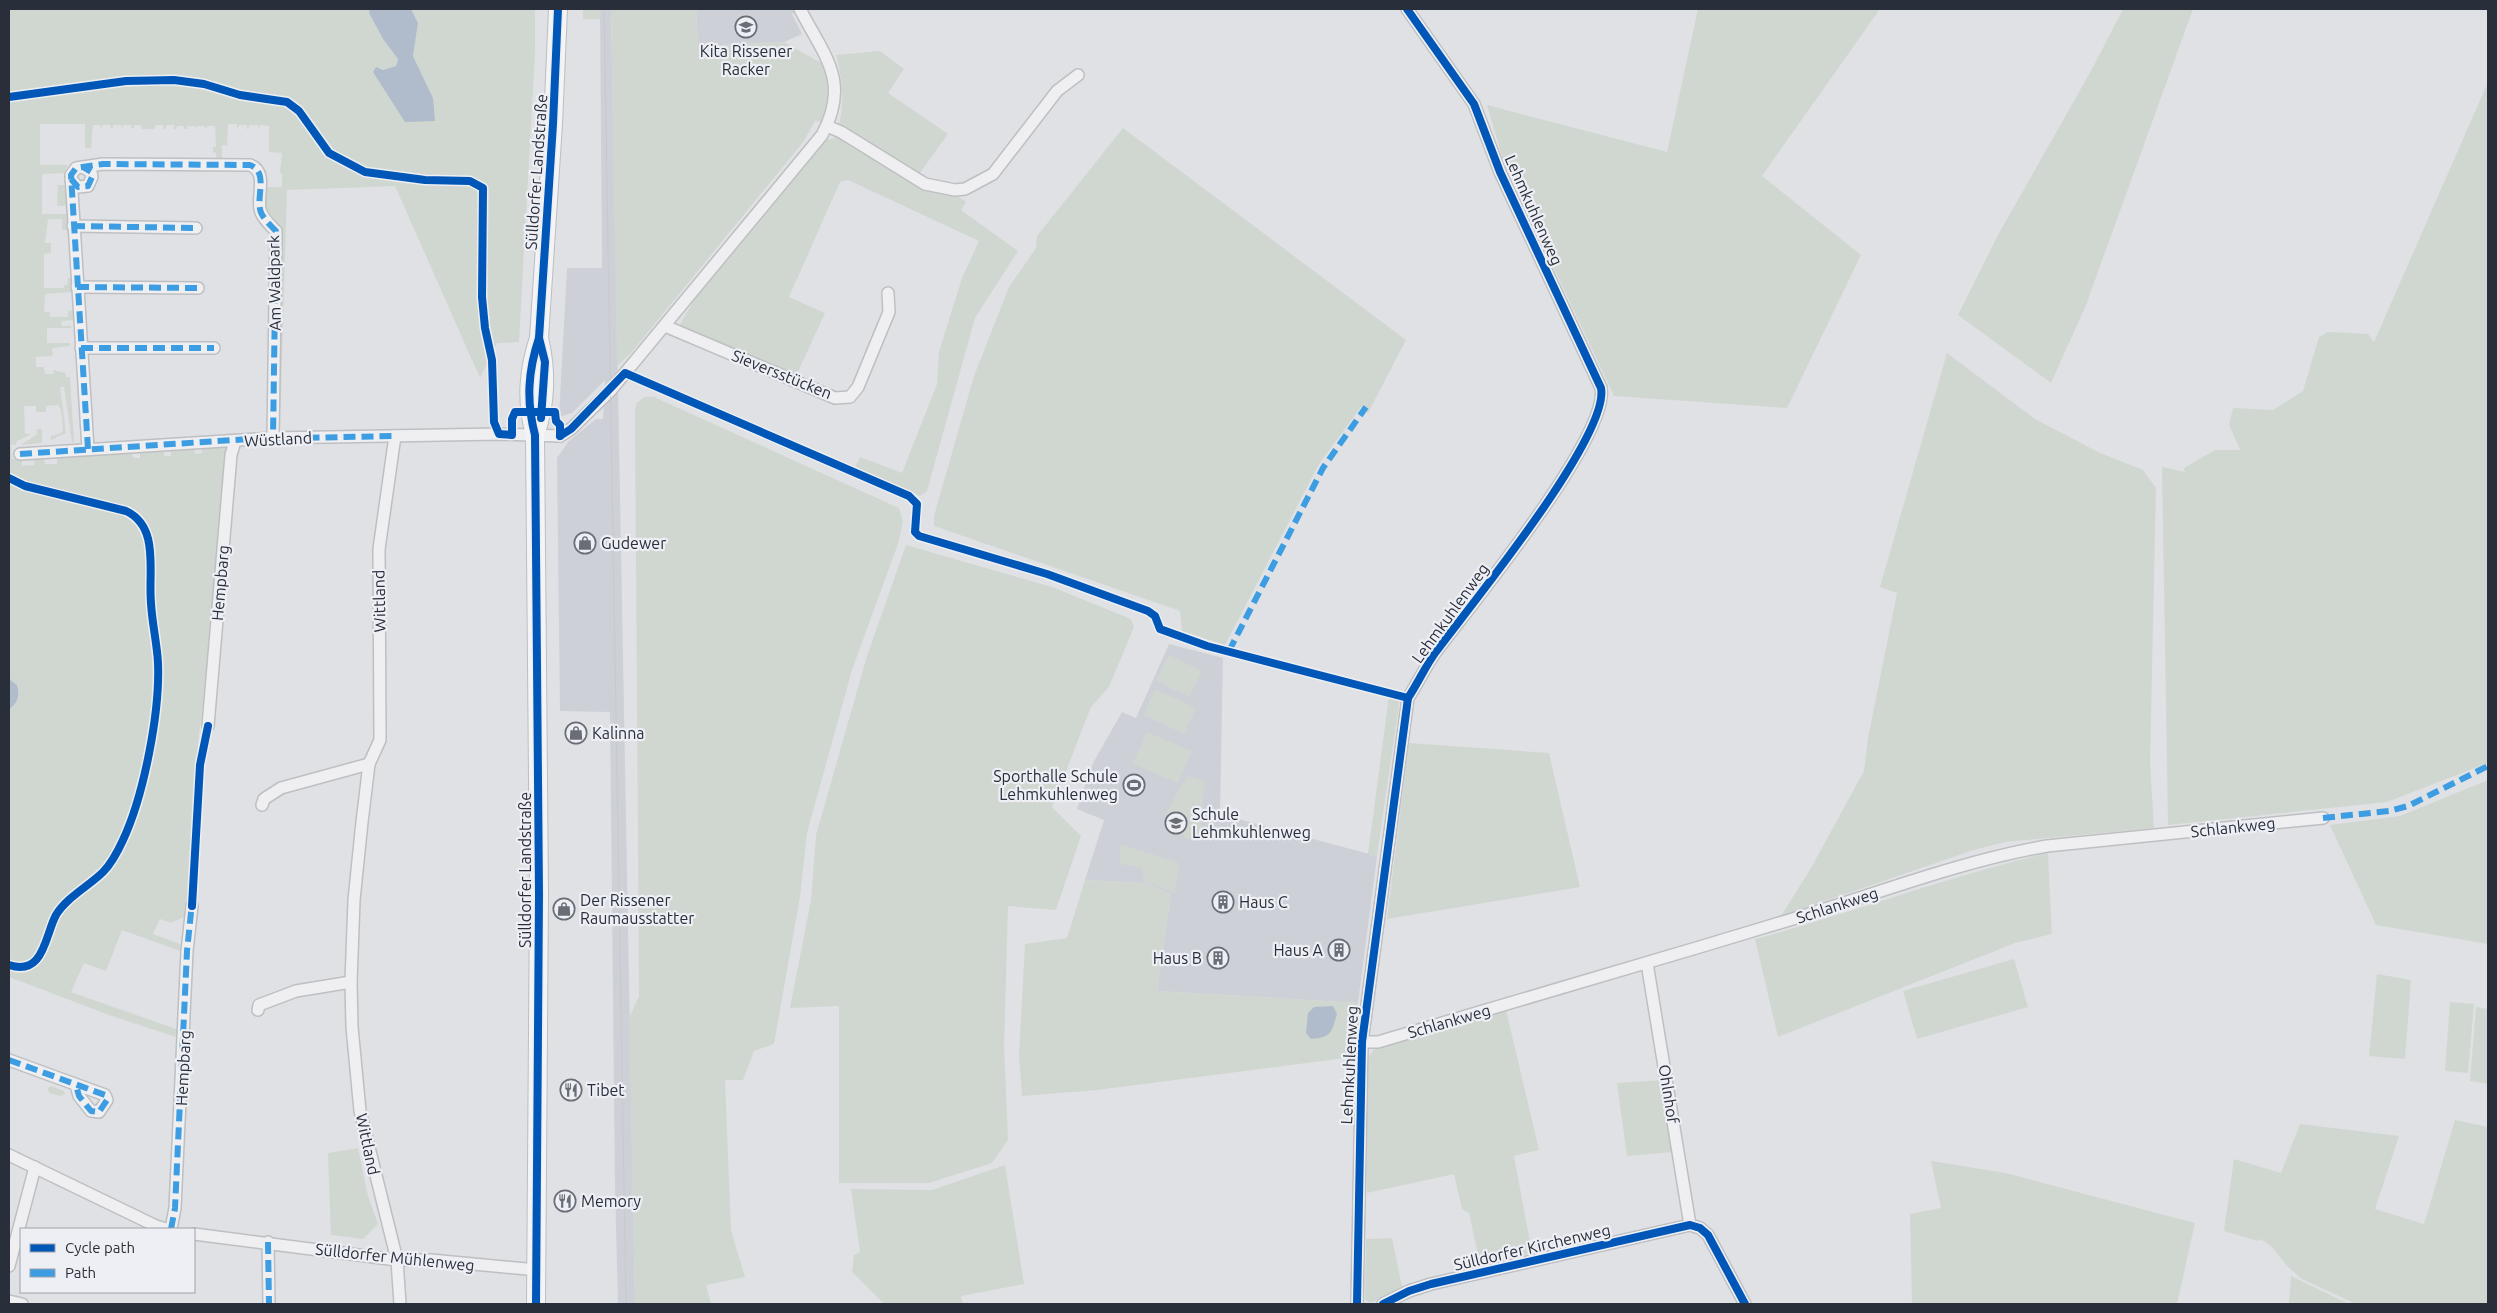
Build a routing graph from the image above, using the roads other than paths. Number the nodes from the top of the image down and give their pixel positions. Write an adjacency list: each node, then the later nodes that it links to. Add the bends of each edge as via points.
1 (558, 9): 18 (main road, Sülldorfer Landstraße, via 539,338 544,370 543,412)
2 (1407, 9): 32 (street, Lehmkuhlenweg, via 1474,104 1500,172 1603,398 1557,488 1434,655 1408,698)
3 (803, 10): 5 (street, via 833,72 835,95)
4 (1078, 76): 5 (street, via 1057,91 993,174 964,190 925,184)
5 (827, 126): 15 (street)
6 (87, 169): 7 (street, via 74,170); 8 (street, via 91,182); 20 (street, Am Waldpark, via 103,164 250,165 257,168 260,174 260,210 276,231)
7 (71, 179): 8 (street, via 76,186); 9 (street)
8 (83, 188): 9 (street)
9 (72, 204): 10 (street)
10 (73, 226): 11 (street); 12 (street)
11 (196, 228)
12 (77, 287): 13 (street); 16 (street)
13 (198, 288)
14 (888, 293): 15 (street, Sieversstücken, via 889,312 858,387 850,397 835,398)
15 (666, 326): 18 (street, via 611,390 571,429 560,436)
16 (81, 348): 17 (street); 22 (street)
17 (214, 348)
18 (535, 435): 19 (street, Wüstland); 45 (main road, Sülldorfer Landstraße, via 539,869)
19 (395, 436): 20 (street, Wüstland); 25 (street, Wittland, via 379,549 380,740)
20 (273, 438): 21 (street, Wüstland)
21 (235, 441): 22 (street, Wüstland); 24 (street, Hempbarg, via 231,455)
22 (88, 449): 23 (street, Wüstland)
23 (20, 454)
24 (208, 726)
25 (369, 764): 26 (street, via 281,788 264,799); 30 (street, Wittland, via 354,900)
26 (262, 805)
27 (2323, 818): 29 (street, Schlankweg, via 2047,846 2009,853)
28 (192, 906): 39 (street, Hempbarg, via 175,1208)
29 (1647, 964): 32 (street, Schlankweg, via 1378,1042); 37 (street, Ohlnhof)
30 (351, 982): 31 (street, via 296,991 259,1005); 43 (street, Wittland, via 360,1111)
31 (258, 1010)
32 (1362, 1042): 51 (street, Lehmkuhlenweg)
33 (9, 1060): 34 (street)
34 (76, 1085)
35 (9, 1155): 36 (street)
36 (35, 1167): 38 (street); 41 (street)
37 (1690, 1225): 52 (street, Sülldorfer Kirchenweg, via 1431,1284); 53 (street, via 1708,1235)
38 (163, 1228)
39 (171, 1228)
40 (195, 1234): 42 (street, Sülldorfer Mühlenweg)
41 (12, 1239): 44 (street)
42 (268, 1242): 43 (street, Sülldorfer Mühlenweg); 48 (street)
43 (397, 1260): 45 (street, Sülldorfer Mühlenweg); 49 (street, Wittland)
44 (9, 1266)
45 (537, 1270): 50 (main road, Sülldorfer Landstraße)
46 (9, 1301): 47 (street)
47 (22, 1304)
48 (269, 1304)
49 (400, 1304)
50 (536, 1304)
51 (1357, 1304)
52 (1383, 1304)
53 (1745, 1304)

